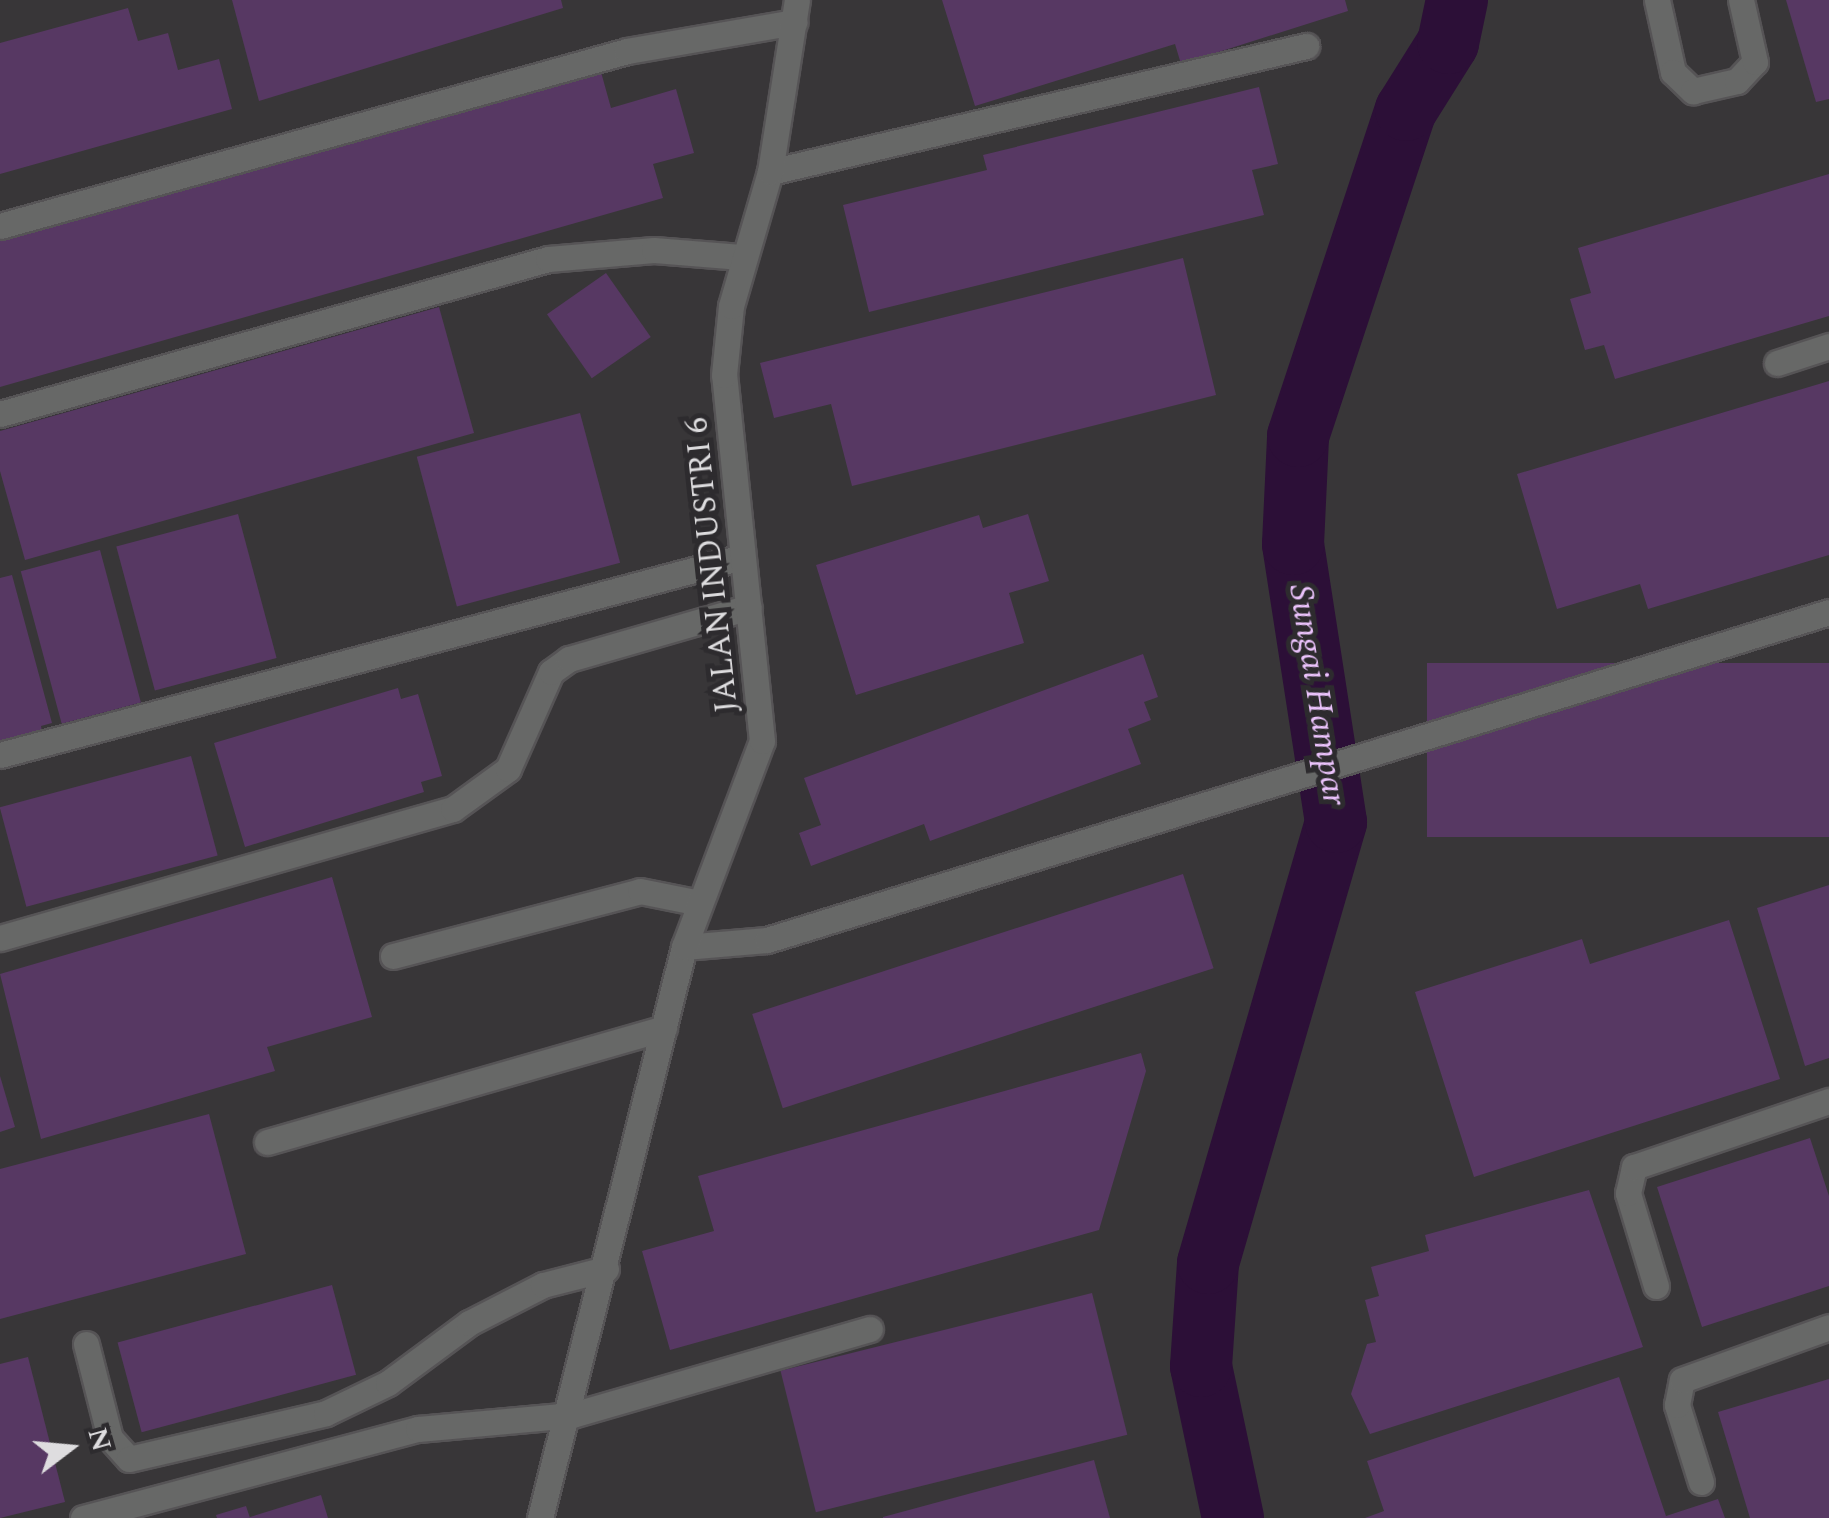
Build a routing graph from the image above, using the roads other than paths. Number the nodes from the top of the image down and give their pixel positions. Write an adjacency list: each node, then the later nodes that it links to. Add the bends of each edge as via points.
1 (1657, 0): 2 (street, via 1673,72 1693,91 1737,81 1755,62)
2 (1741, 0)
3 (796, 11): 5 (street, JALAN INDUSTRI 6); 6 (street, via 628,50)
4 (1306, 46): 5 (street)
5 (770, 172): 7 (street, JALAN INDUSTRI 6)
6 (0, 226)
7 (742, 256): 10 (street, via 654,250 548,260); 11 (street, JALAN INDUSTRI 6, via 724,375)
8 (1829, 346): 9 (street)
9 (1777, 363)
10 (0, 414)
11 (742, 557): 12 (street, JALAN INDUSTRI 6); 14 (street)
12 (749, 607): 15 (street, JALAN INDUSTRI 6, via 762,742); 16 (street, via 569,659 551,672 508,769 453,809)
13 (1829, 612): 17 (street, via 766,940)
14 (0, 755)
15 (700, 903): 17 (street, JALAN INDUSTRI 6); 18 (street, via 640,891)
16 (0, 938)
17 (684, 947): 19 (street, JALAN INDUSTRI 6)
18 (394, 956)
19 (664, 1028): 21 (street); 22 (street, JALAN INDUSTRI 6)
20 (1829, 1101): 23 (street, via 1634,1167 1628,1192)
21 (267, 1142)
22 (606, 1269): 26 (street, via 543,1286 469,1323 342,1407 128,1459 110,1438); 27 (street, JALAN INDUSTRI 6)
23 (1656, 1286)
24 (1829, 1328): 28 (street, via 1682,1380 1677,1405)
25 (870, 1329): 27 (street)
26 (86, 1344)
27 (572, 1415): 29 (street, via 418,1429); 30 (street, JALAN INDUSTRI 6)
28 (1701, 1482)
29 (82, 1518)
30 (540, 1518)

